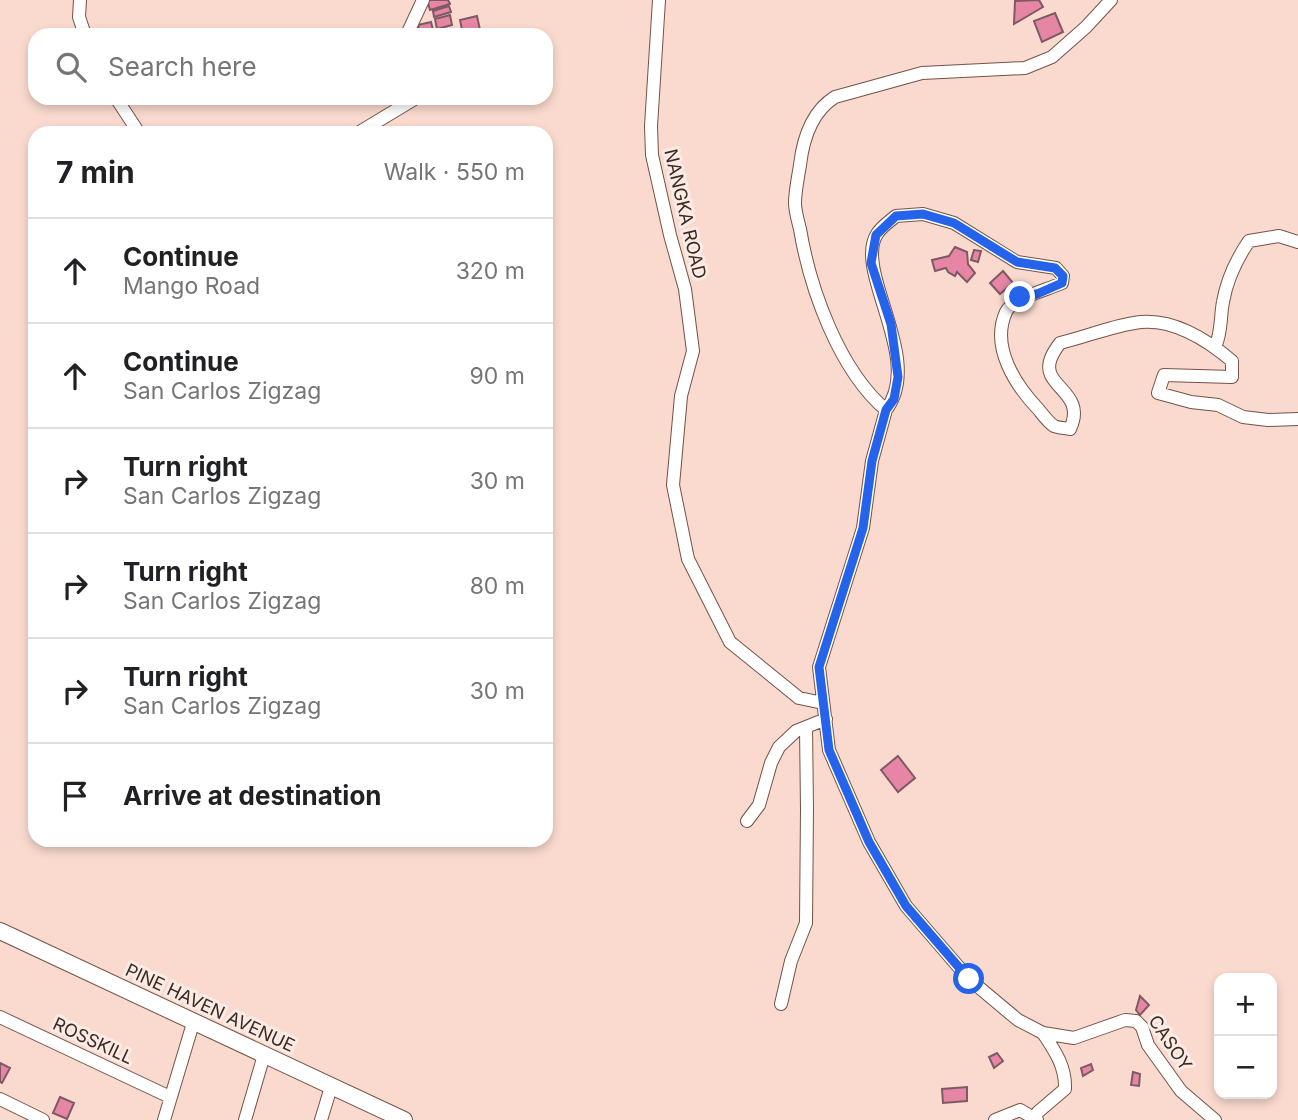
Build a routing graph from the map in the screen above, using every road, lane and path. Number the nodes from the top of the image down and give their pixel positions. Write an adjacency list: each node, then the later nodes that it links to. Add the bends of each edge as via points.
1 (80, 0): 5 (street)
2 (423, 0): 6 (street)
3 (659, 0): 15 (street, NANGKA ROAD, via 652,155 685,289 693,351 681,396 673,485 688,559 730,642 799,698)
4 (1111, 0): 13 (street, via 1052,57 1026,68 922,73 835,97 813,120 803,143 795,204 813,285 843,356)
5 (83, 28)
6 (411, 28)
7 (121, 105): 9 (street)
8 (404, 105): 10 (street)
9 (134, 126)
10 (370, 126)
11 (1298, 242): 12 (street, via 1279,236 1249,241 1235,261)
12 (1215, 346): 13 (street, via 1163,323 1136,323 1060,343 1049,360 1051,375 1075,407 1075,419 1070,429 1054,426 1027,397 1005,360 1001,337 1006,311 1020,297 1062,283 1063,276 1055,268 1017,262 954,223 923,214 896,216 876,235 871,263 891,324 898,377 894,399); 14 (street, via 1232,361 1232,377 1164,375 1158,393 1217,405 1243,417)
13 (886, 410): 15 (street, via 872,461 863,528 819,667)
14 (1298, 419)
15 (823, 703): 16 (street)
16 (826, 719): 17 (street); 23 (street, via 829,750 869,842 906,906 969,979 1018,1020)
17 (806, 727): 18 (street, via 779,747 759,805); 20 (street, via 806,923)
18 (747, 821)
19 (0, 931): 22 (street, PINE HAVEN AVENUE)
20 (781, 1004)
21 (0, 1017): 26 (street, ROSSKILL)
22 (194, 1020): 24 (street, PINE HAVEN AVENUE); 26 (street)
23 (1043, 1033): 28 (street, via 1062,1064 1065,1089); 35 (street, CASOY, via 1074,1038 1125,1020 1136,1021 1181,1091)
24 (264, 1055): 25 (street, PINE HAVEN AVENUE); 31 (street)
25 (331, 1087): 32 (street); 33 (street, PINE HAVEN AVENUE)
26 (170, 1097): 30 (street)
27 (0, 1099): 29 (street)
28 (1036, 1119): 34 (street, via 1020,1110)
29 (43, 1120)
30 (164, 1120)
31 (245, 1120)
32 (321, 1120)
33 (402, 1120)
34 (995, 1120)
35 (1215, 1120)

